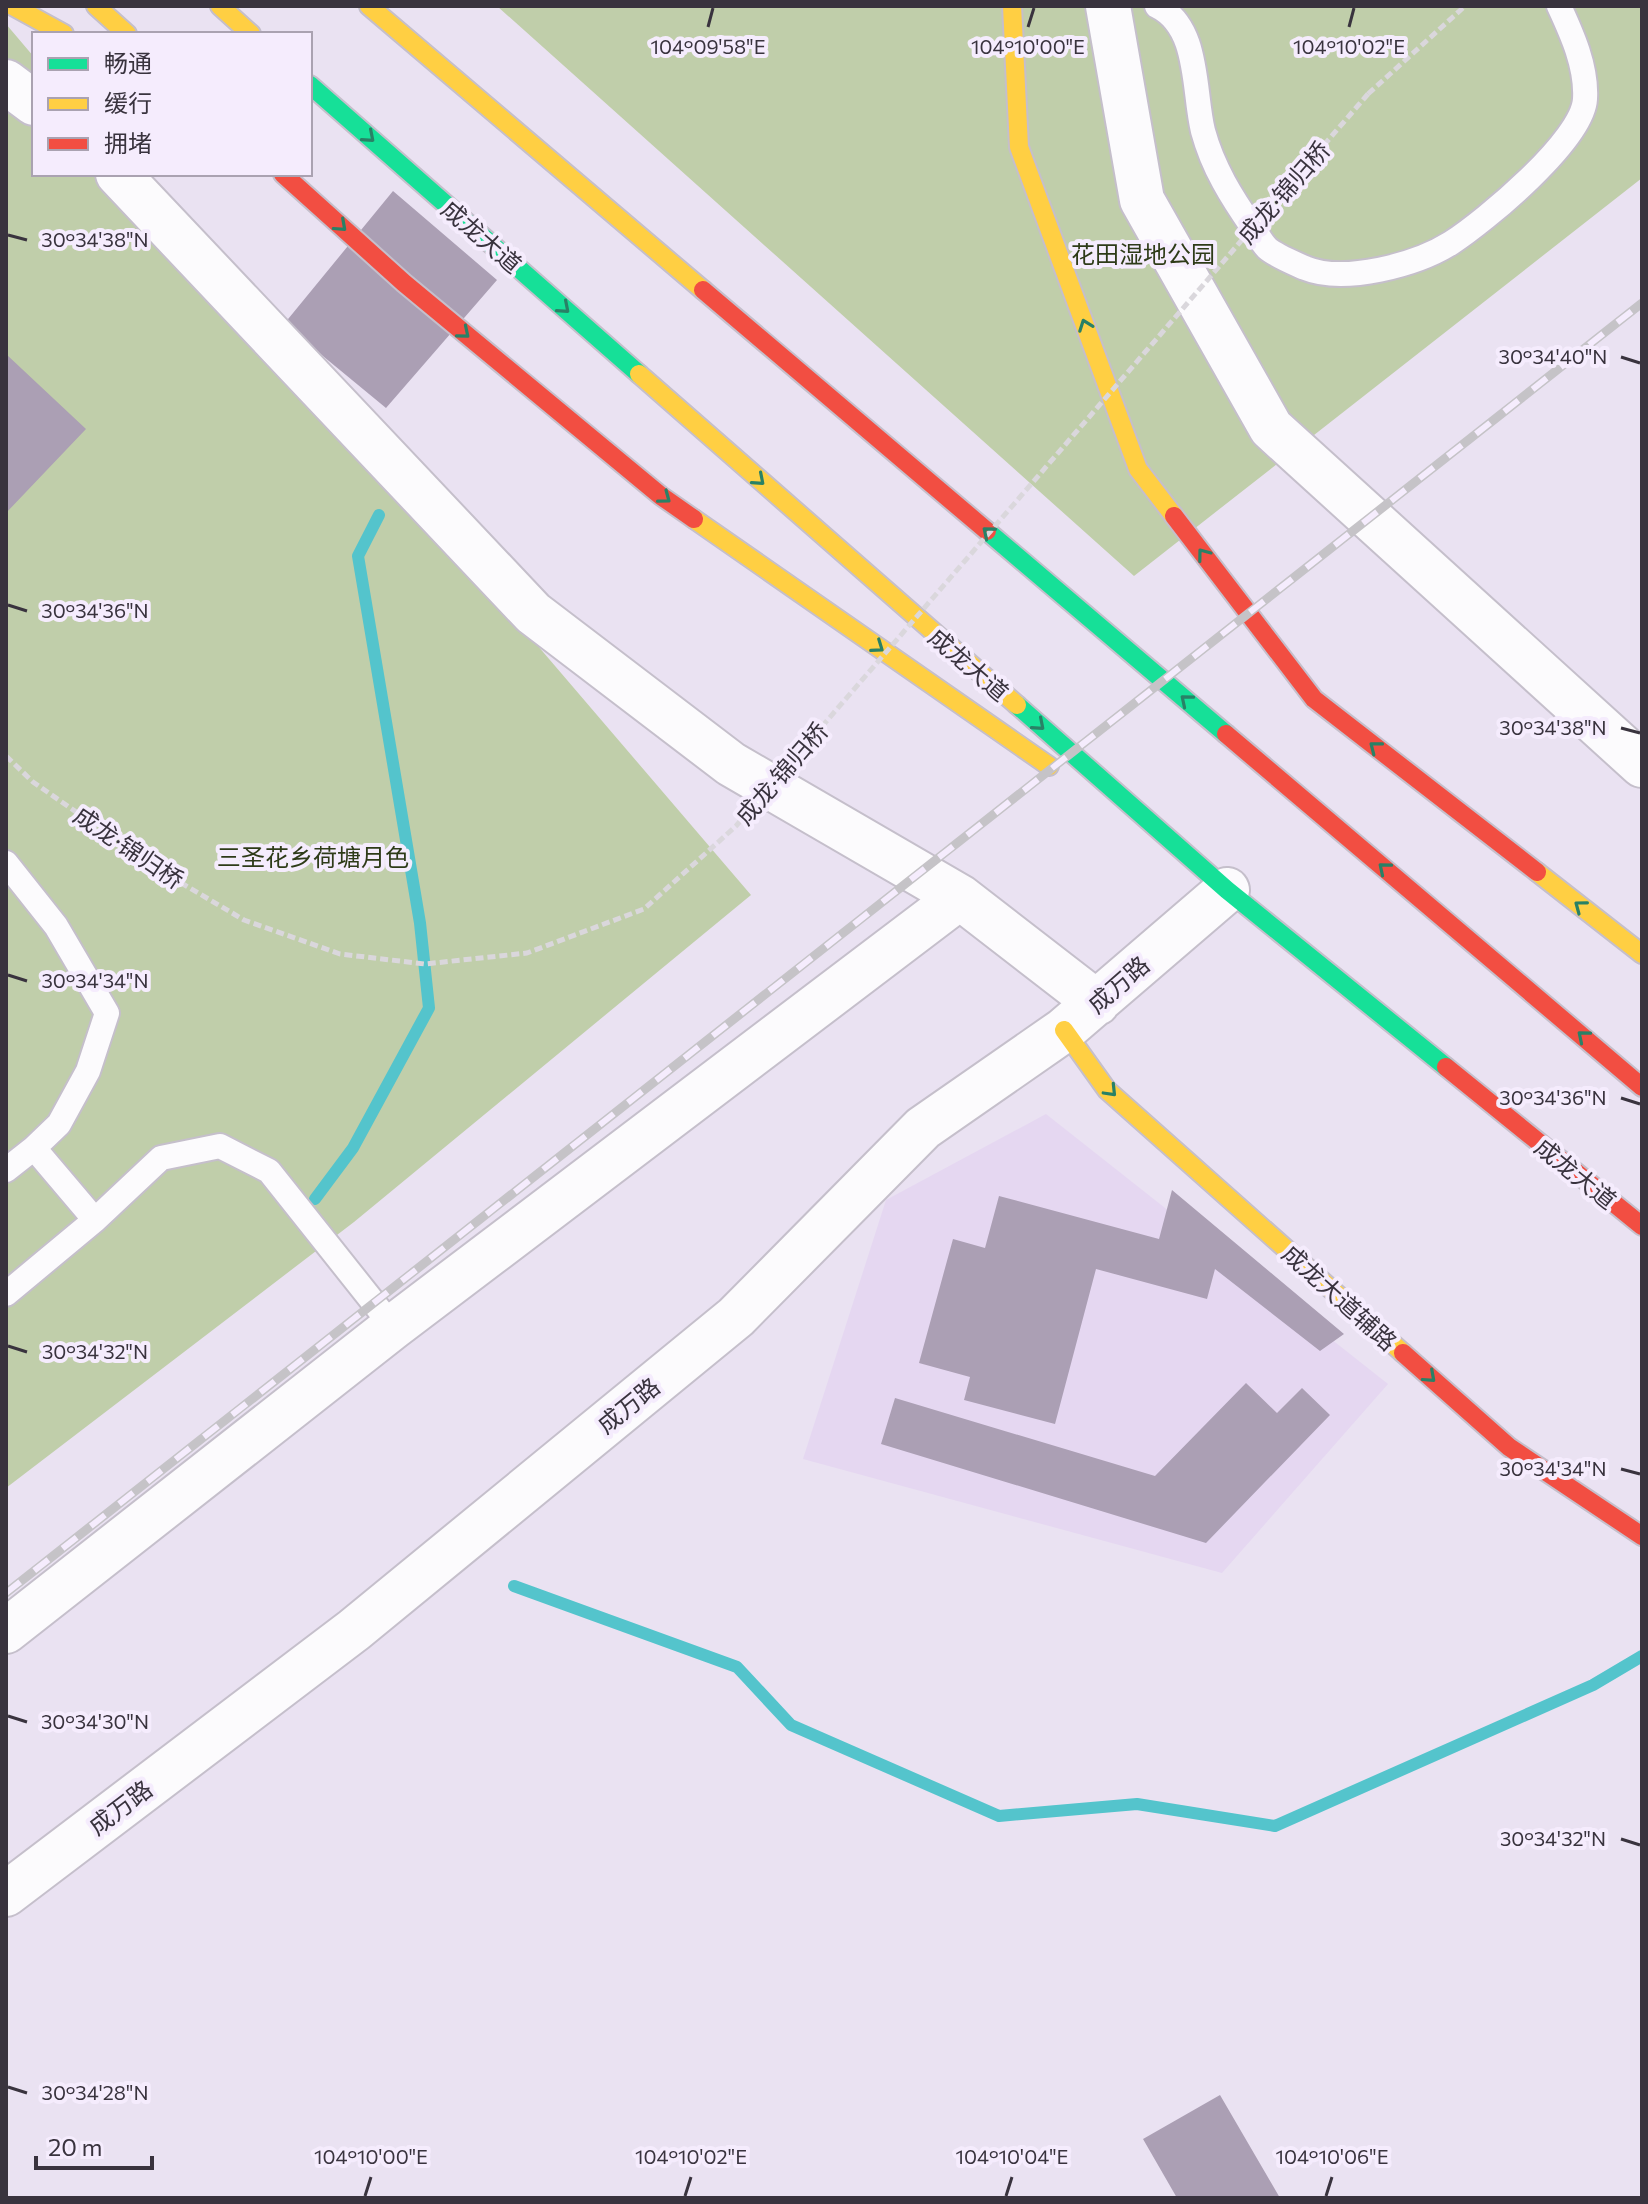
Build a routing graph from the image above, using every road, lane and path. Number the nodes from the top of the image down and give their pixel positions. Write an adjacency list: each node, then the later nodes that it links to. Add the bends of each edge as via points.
1 (13, 6): 10 (main road)
2 (96, 6): 11 (main road)
3 (220, 6): 12 (main road)
4 (369, 6): 27 (main road, one-way to 4)
5 (1012, 6): 25 (main road, one-way to 5, via 1314,699 1138,469 1019,147)
6 (1109, 6): 19 (street, via 1142,200 1271,428)
7 (1157, 6): 9 (lane, via 1171,13 1187,40 1203,131 1223,186 1267,248 1307,269 1349,275 1402,264 1449,244 1536,174 1570,134 1586,100 1578,47)
8 (1465, 6): 18 (path, 成龙·锦归桥, bridge, via 1368,94 736,826 644,909 527,953 425,964 340,954 244,920 172,878 33,782)
9 (1559, 6)
10 (60, 32)
11 (125, 32)
12 (249, 32)
13 (6, 82): 15 (street)
14 (312, 87): 23 (main road, 成龙大道, one-way to 23)
15 (32, 102)
16 (120, 176): 24 (street, via 533,613 731,764)
17 (285, 176): 20 (main road, one-way to 20, via 404,283 661,496)
18 (6, 756)
19 (1642, 765)
20 (1060, 774)
21 (1099, 801): 23 (main road)
22 (6, 863): 28 (lane, via 56,926 107,1013 88,1071 59,1124)
23 (1227, 890): 26 (street, 成万路); 31 (main road, 成龙大道)
24 (960, 897): 26 (street); 33 (street)
25 (1642, 954)
26 (1080, 1016): 34 (main road, 成龙大道辅路, one-way to 34, via 1107,1090 1509,1447); 36 (street, 成万路, via 923,1128 736,1317 366,1620)
27 (1642, 1087)
28 (34, 1148): 29 (lane); 30 (lane)
29 (6, 1170)
30 (95, 1220): 32 (lane); 33 (lane, via 161,1158 220,1146 269,1171)
31 (1642, 1226)
32 (6, 1294)
33 (393, 1327): 35 (street)
34 (1642, 1536)
35 (6, 1631)
36 (6, 1894)

